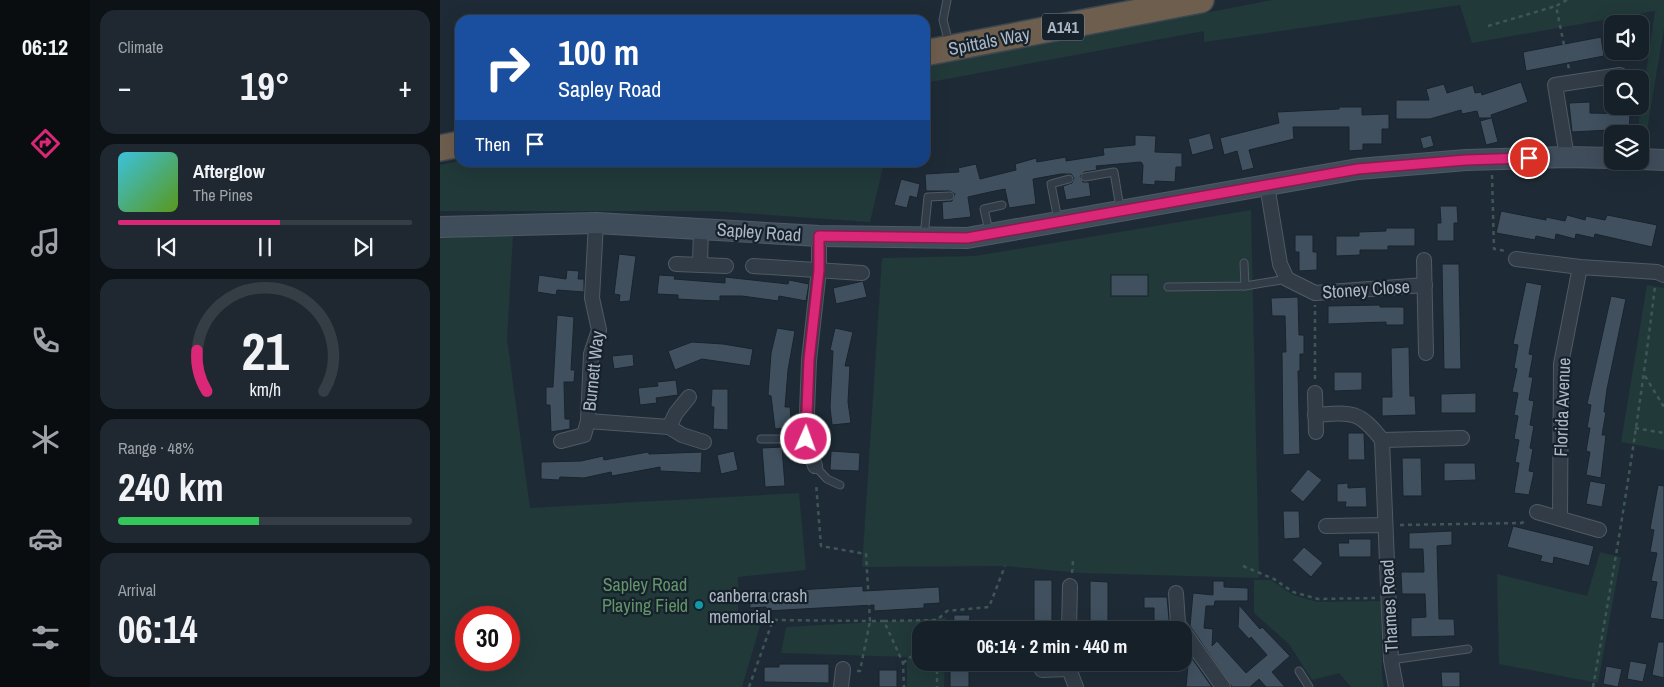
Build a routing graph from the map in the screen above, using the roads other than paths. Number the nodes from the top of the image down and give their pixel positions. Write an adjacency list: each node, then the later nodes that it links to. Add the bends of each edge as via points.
1 (947, 0): 3 (lane, via 943,20)
2 (1201, 0): 3 (highway, Spittals Way / A141)
3 (950, 48): 4 (highway, Spittals Way / A141)
4 (930, 52)
5 (1604, 78): 8 (street, via 1555,85)
6 (455, 145): 7 (highway)
7 (440, 148)
8 (1566, 157): 9 (street, Sapley Road); 14 (street, Sapley Road, via 1358,169)
9 (1604, 158)
10 (1649, 159): 11 (street)
11 (1664, 160)
12 (1085, 177): 17 (lane, via 1114,172)
13 (1069, 179): 18 (lane, via 1051,184)
14 (1267, 184): 17 (street, Sapley Road); 36 (street, via 1280,264)
15 (950, 196): 24 (lane, via 928,197)
16 (1002, 205): 22 (lane, via 984,209)
17 (1120, 211): 18 (street, Sapley Road)
18 (1059, 222): 22 (street, Sapley Road)
19 (596, 223): 20 (street, Sapley Road); 21 (street, Sapley Road); 44 (street, Burnett Way, via 592,298 599,330 591,354)
20 (440, 227)
21 (701, 228): 23 (street, Sapley Road); 29 (street)
22 (990, 234): 24 (street, Sapley Road)
23 (819, 236): 24 (street, Sapley Road); 33 (street)
24 (923, 239)
25 (1424, 260): 38 (street, Stoney Close)
26 (1516, 260): 32 (street)
27 (1244, 263): 37 (lane)
28 (676, 264): 29 (street)
29 (700, 264): 30 (street)
30 (726, 266)
31 (753, 266): 33 (street)
32 (1580, 267): 35 (street); 56 (street, Florida Avenue, via 1561,364)
33 (819, 270): 34 (street); 49 (street, via 809,360)
34 (862, 272)
35 (1660, 274)
36 (1287, 279): 37 (lane); 38 (street, Stoney Close, via 1315,293)
37 (1245, 286): 39 (lane)
38 (1425, 286): 40 (street, Stoney Close)
39 (1168, 287)
40 (1426, 353)
41 (1315, 393): 43 (street)
42 (689, 397): 45 (street)
43 (1315, 414): 46 (street); 50 (street, via 1345,413 1368,421)
44 (588, 421): 45 (street); 51 (street, Burnett Way, via 584,435)
45 (669, 427): 52 (street)
46 (1316, 432)
47 (1462, 438): 50 (street)
48 (761, 439): 49 (lane)
49 (806, 439): 53 (street)
50 (1382, 440): 57 (street, Thames Road)
51 (561, 441)
52 (704, 442)
53 (815, 466): 54 (lane, via 827,479)
54 (840, 485)
55 (1537, 512): 56 (street)
56 (1560, 518): 59 (street)
57 (1385, 525): 58 (street); 66 (street, Thames Road)
58 (1326, 526)
59 (1599, 530)
60 (1070, 586): 62 (street)
61 (1176, 593): 63 (street)
62 (1070, 621)
63 (1178, 621)
64 (1192, 644): 72 (street)
65 (1468, 649): 66 (lane)
66 (1391, 660): 74 (street, Thames Road)
67 (843, 669): 70 (street)
68 (1071, 671): 71 (street)
69 (1299, 671): 73 (lane)
70 (841, 687)
71 (1076, 687)
72 (1223, 687)
73 (1309, 687)
74 (1396, 687)

